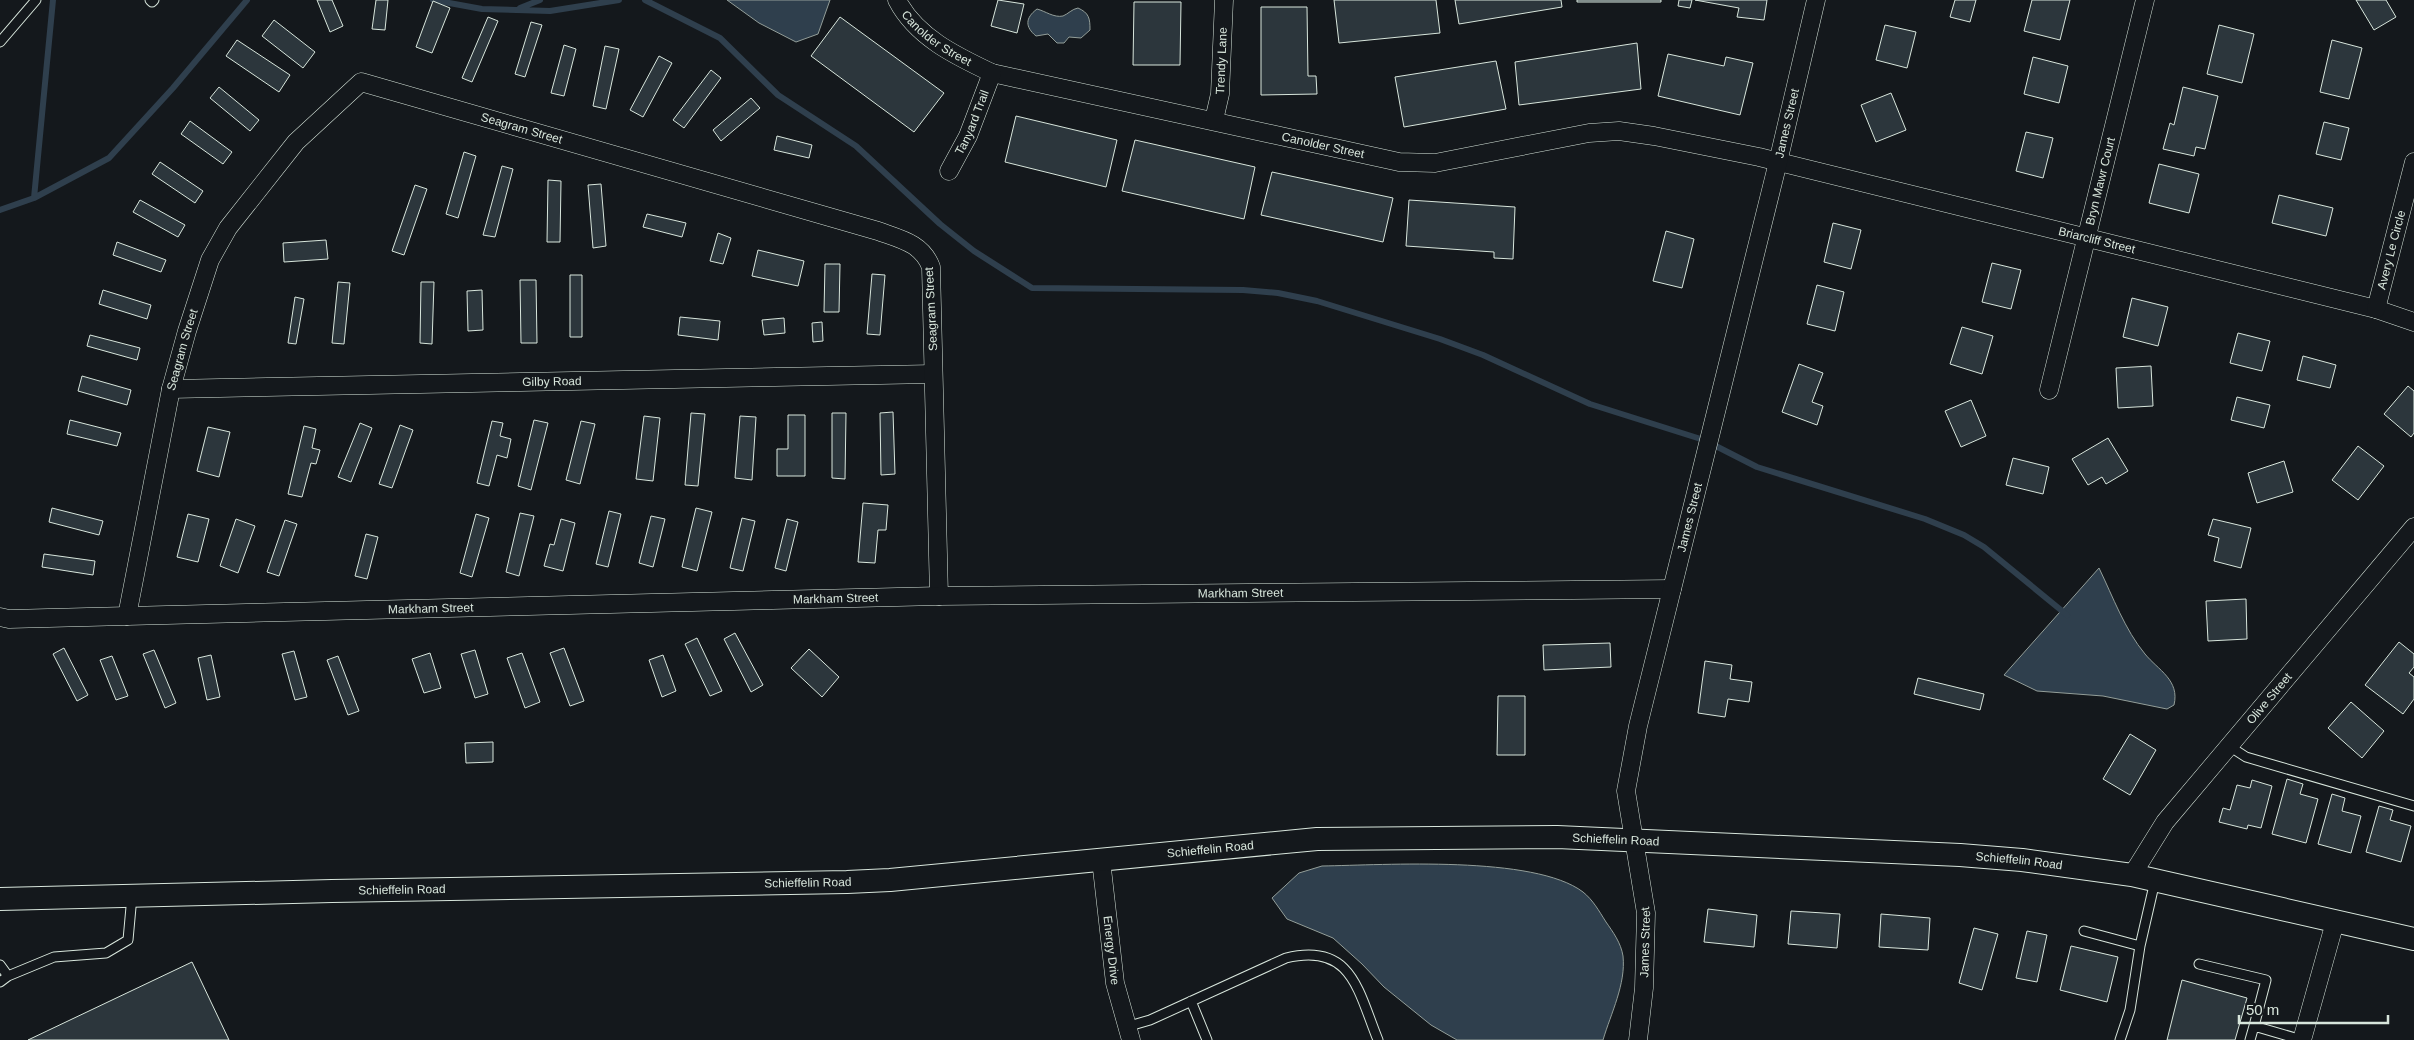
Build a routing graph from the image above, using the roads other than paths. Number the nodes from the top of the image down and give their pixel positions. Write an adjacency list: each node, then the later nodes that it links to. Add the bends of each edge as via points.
1 (36, 0): 8 (lane)
2 (150, 0): 3 (lane)
3 (154, 0)
4 (897, 0): 9 (street, Canolder Street, via 919,31)
5 (1224, 0): 10 (street, Trendy Lane, via 1220,94)
6 (1816, 0): 11 (street, James Street)
7 (2145, 0): 14 (street, Bryn Mawr Court)
8 (0, 42)
9 (992, 73): 10 (street, Canolder Street); 13 (street, Tanyard Trail, via 968,136)
10 (1214, 120): 11 (street, Canolder Street, via 1399,162 1435,163 1589,133 1619,132 1654,136)
11 (1778, 162): 14 (street, Briarcliff Street); 21 (street, James Street)
12 (2414, 162): 15 (street, Avery Le Circle)
13 (949, 172)
14 (2086, 239): 15 (street, Briarcliff Street); 19 (street, Bryn Mawr Court)
15 (2376, 309): 16 (street, Briarcliff Street)
16 (2414, 322)
17 (933, 374): 18 (street, Gilby Road); 18 (street, Seagram Street, via 931,267 926,256 909,242 362,82 296,142 228,228 200,285); 22 (street, Seagram Street)
18 (171, 389): 23 (street, Seagram Street)
19 (2049, 390)
20 (2414, 527): 25 (street, Olive Street)
21 (1672, 589): 22 (street, Markham Street); 27 (street, James Street, via 1638,726 1626,791)
22 (939, 596): 23 (street, Markham Street)
23 (127, 616): 24 (street, Markham Street)
24 (0, 617)
25 (2229, 746): 26 (lane, via 2246,757); 29 (street, Olive Street, via 2165,822)
26 (2414, 806)
27 (1635, 842): 28 (street, Schieffelin Road, via 1475,836 1317,839); 29 (street, Schieffelin Road, via 1960,855); 46 (street, James Street, via 1646,913 1644,988)
28 (1101, 860): 31 (street, Schieffelin Road, via 847,882); 43 (street, Energy Drive, via 1115,983)
29 (2132, 875): 30 (street, Schieffelin Road)
30 (2156, 881): 33 (street, Schieffelin Road); 36 (lane)
31 (132, 896): 32 (street, Schieffelin Road); 39 (lane, via 128,940 106,954 54,957)
32 (0, 899)
33 (2335, 922): 35 (street, Schieffelin Road); 49 (street)
34 (2084, 931): 36 (lane)
35 (2414, 939)
36 (2140, 946): 47 (lane, via 2130,1010)
37 (2199, 964): 42 (lane, via 2266,980)
38 (0, 965): 39 (lane)
39 (8, 976): 40 (lane)
40 (0, 982)
41 (1191, 1002): 43 (lane, via 1150,1020); 44 (lane); 45 (lane, via 1286,958 1320,955 1345,968)
42 (2254, 1026): 48 (lane); 49 (lane)
43 (1128, 1034)
44 (1207, 1040)
45 (1378, 1040)
46 (1638, 1040)
47 (2120, 1040)
48 (2250, 1040)
49 (2302, 1040)

